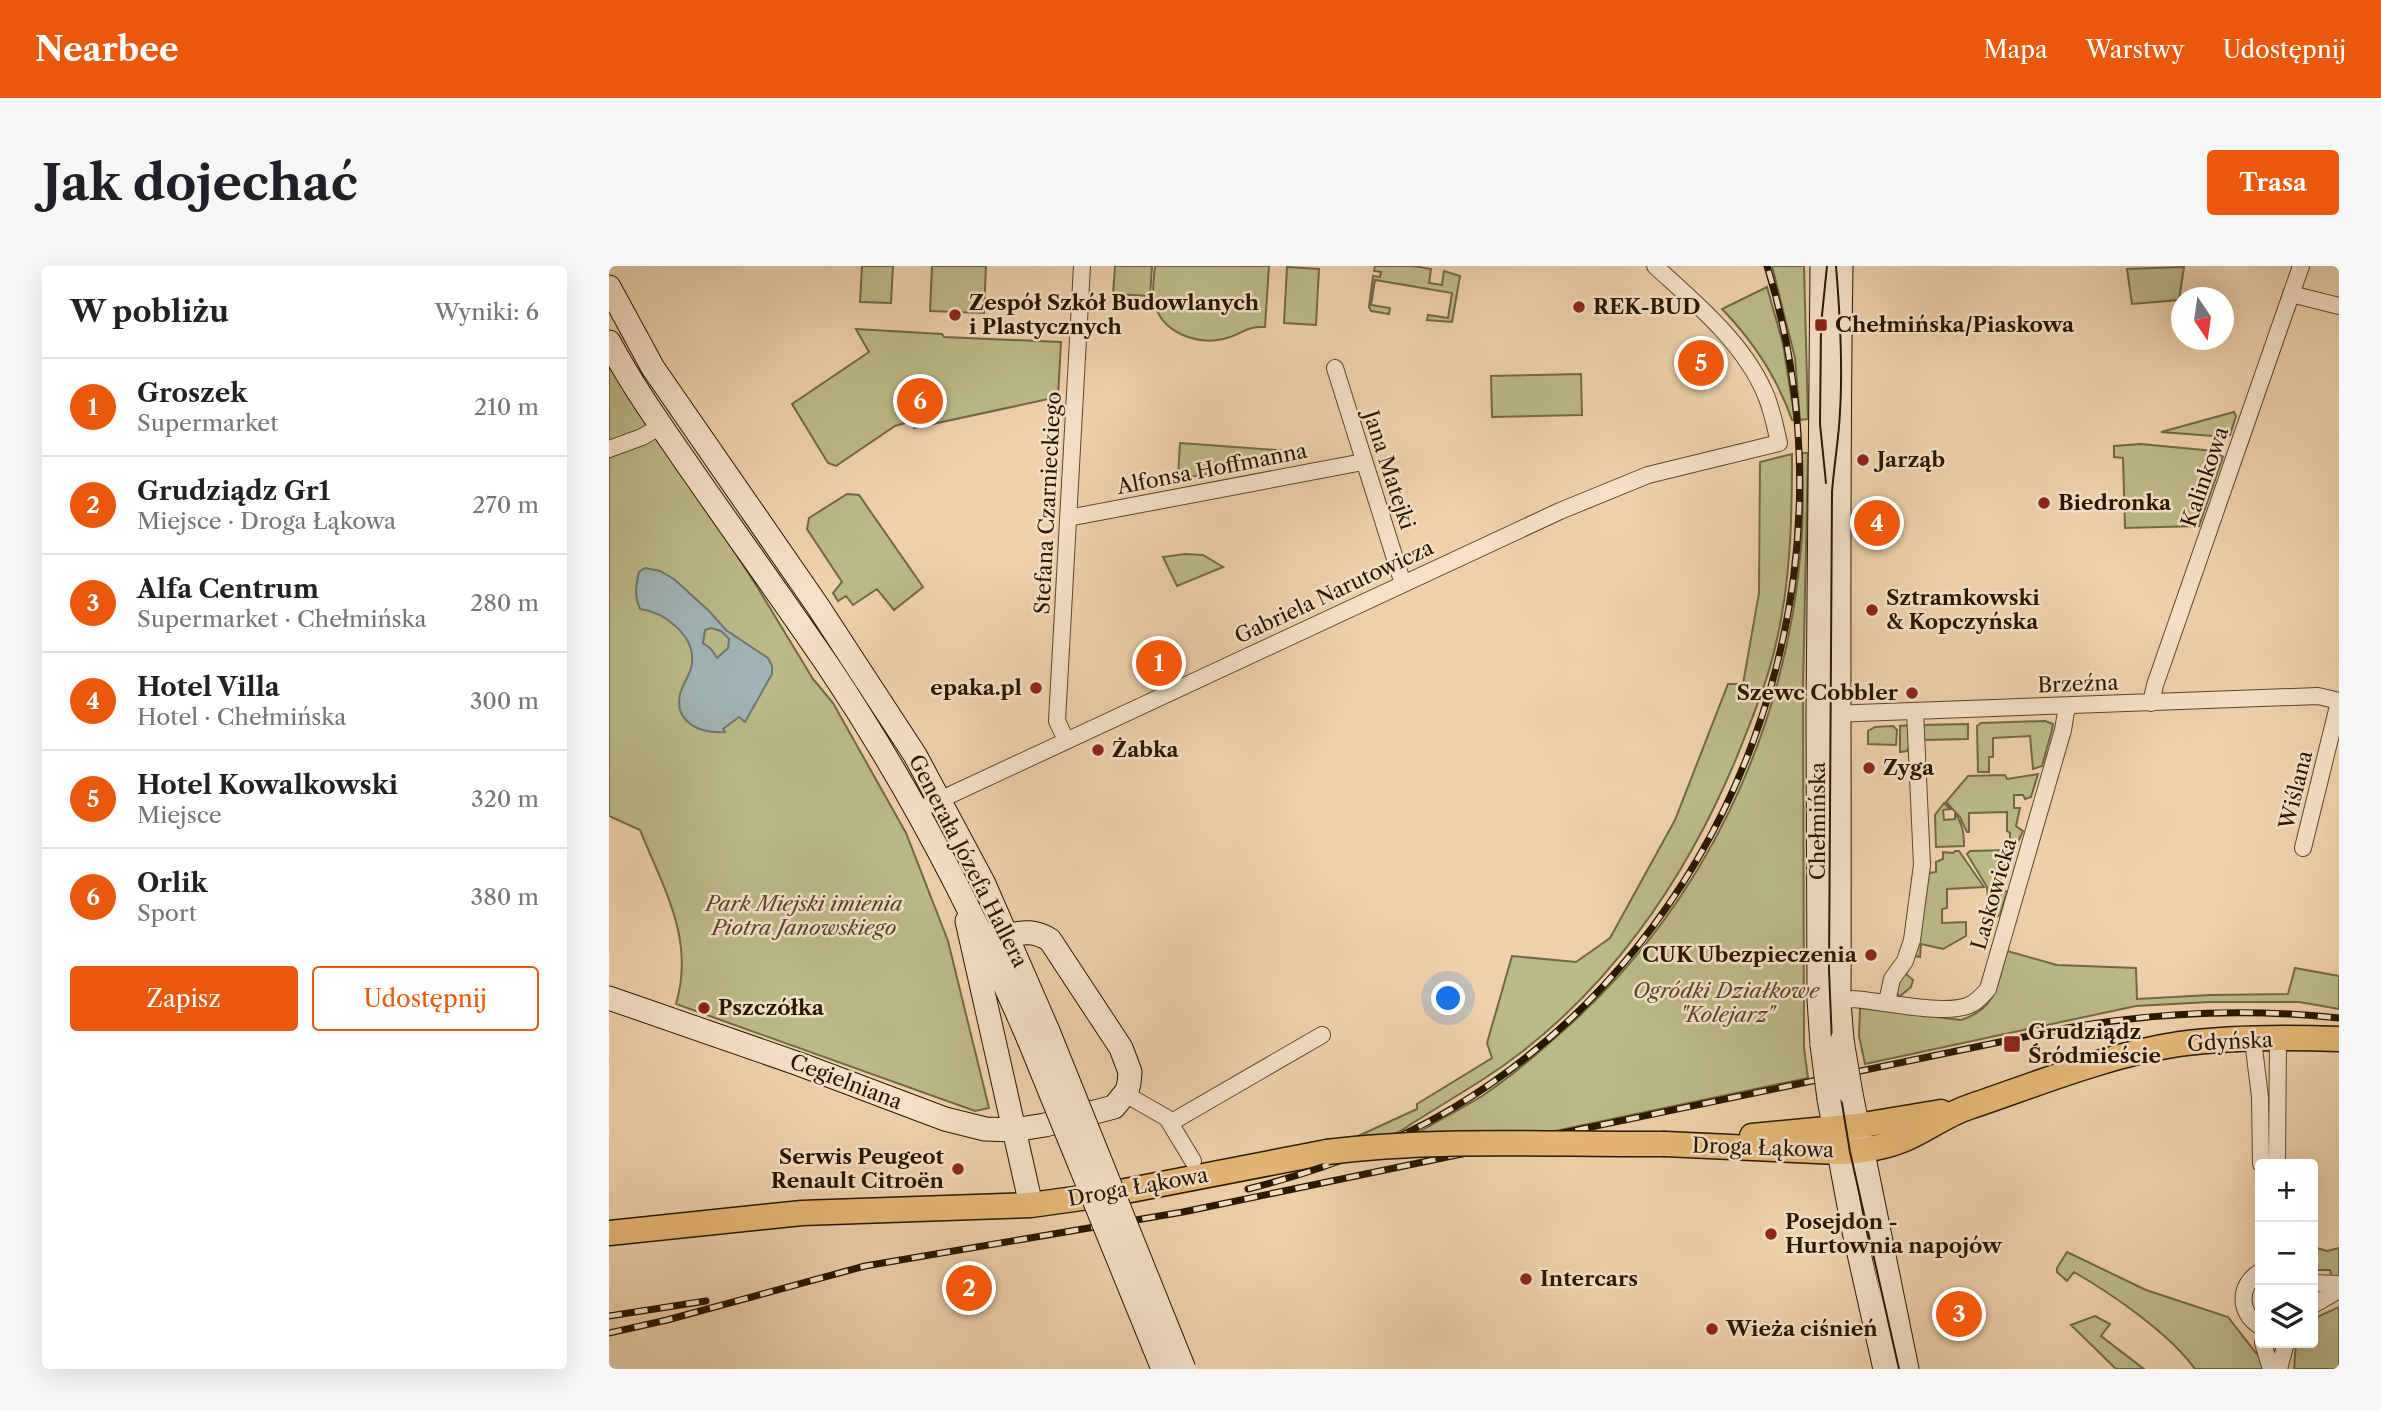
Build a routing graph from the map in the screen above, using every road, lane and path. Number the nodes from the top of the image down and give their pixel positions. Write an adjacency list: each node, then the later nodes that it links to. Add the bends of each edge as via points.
1 (1082, 266): 14 (street, Stefana Czarnieckiego)
2 (1654, 266): 15 (street, Gabriela Narutowicza, via 1704,312 1747,361 1765,393 1779,443 1648,475)
3 (1822, 266): 21 (main road, Chełmińska)
4 (1841, 266): 20 (main road, Chełmińska)
5 (2301, 266): 7 (street, Kalinkowa)
6 (609, 287): 23 (main road, Generała Józefa Hallera, via 653,368 817,605)
7 (2291, 294): 8 (street); 17 (street, Kalinkowa)
8 (2339, 306)
9 (609, 342): 11 (main road, Generała Józefa Hallera)
10 (1335, 368): 13 (street, Jana Matejki)
11 (660, 426): 12 (street); 24 (main road, Generała Józefa Hallera, via 828,666)
12 (609, 449)
13 (1363, 462): 14 (street, Alfonsa Hoffmanna); 15 (street, Jana Matejki)
14 (1068, 518): 22 (street, Stefana Czarnieckiego, via 1056,721)
15 (1403, 584): 22 (street, Gabriela Narutowicza)
16 (2339, 701): 17 (street, Brzeźna, via 2318,696); 25 (street, Wiślana)
17 (2151, 703): 18 (street, Brzeźna)
18 (2067, 706): 19 (street, Brzeźna); 30 (street, Laskowicka, via 1988,989 1968,1006 1949,1009)
19 (1915, 710): 20 (street, Brzeźna); 30 (street, via 1922,864 1912,940 1892,979)
20 (1841, 713): 21 (street, Brzeźna); 29 (main road, Chełmińska)
21 (1818, 714): 36 (main road, Chełmińska, via 1819,966)
22 (1066, 740): 23 (street, Gabriela Narutowicza)
23 (940, 800): 24 (street, Gabriela Narutowicza); 27 (main road, Generała Józefa Hallera)
24 (918, 810): 26 (main road, Generała Józefa Hallera)
25 (2303, 848)
26 (961, 891): 31 (main road, Generała Józefa Hallera); 40 (main road)
27 (1008, 936): 31 (main road, Generała Józefa Hallera); 37 (main road, via 1033,933 1050,940 1127,1060 1130,1072)
28 (609, 998): 40 (main road, Cegielniana, via 945,1119 985,1129)
29 (1839, 1002): 30 (street, Laskowicka); 36 (main road, Chełmińska)
30 (1887, 1002)
31 (1039, 1035): 57 (main road, Generała Józefa Hallera, bridge); 58 (main road, Generała Józefa Hallera, bridge)
32 (1322, 1035): 39 (street)
33 (2278, 1038): 34 (main road, Gdyńska); 35 (main road, Gdyńska); 44 (street)
34 (2339, 1039)
35 (2253, 1040): 38 (main road, Gdyńska, via 2178,1044 2135,1053); 43 (street)
36 (1832, 1043): 41 (main road, Chełmińska, bridge)
37 (1125, 1094): 39 (street, via 1160,1112); 40 (main road, Cegielniana, via 1102,1112)
38 (1963, 1109): 41 (main road, Gdyńska); 42 (main road, Gdyńska)
39 (1170, 1123): 45 (street)
40 (1014, 1130): 47 (main road)
41 (1848, 1139): 42 (main road, Gdyńska, via 1882,1147); 46 (main road, Chełmińska); 47 (main road, Droga Łąkowa, bridge, via 1387,1146 1327,1152); 59 (main road, Chełmińska, via 1853,1227)
42 (1906, 1139): 46 (main road, via 1878,1159)
43 (2261, 1159)
44 (2277, 1159)
45 (1193, 1161)
46 (1869, 1189): 60 (main road, Chełmińska)
47 (1031, 1205): 48 (main road, Droga Łąkowa, via 802,1213)
48 (609, 1233)
49 (2255, 1274): 54 (street, via 2243,1298)
50 (2318, 1283): 51 (street)
51 (2339, 1284)
52 (2339, 1290): 53 (street)
53 (2318, 1302)
54 (2255, 1324)
55 (2265, 1348): 61 (street)
56 (2285, 1348): 62 (street)
57 (1163, 1369)
58 (1184, 1369)
59 (1885, 1369)
60 (1907, 1369)
61 (2271, 1369)
62 (2279, 1369)

